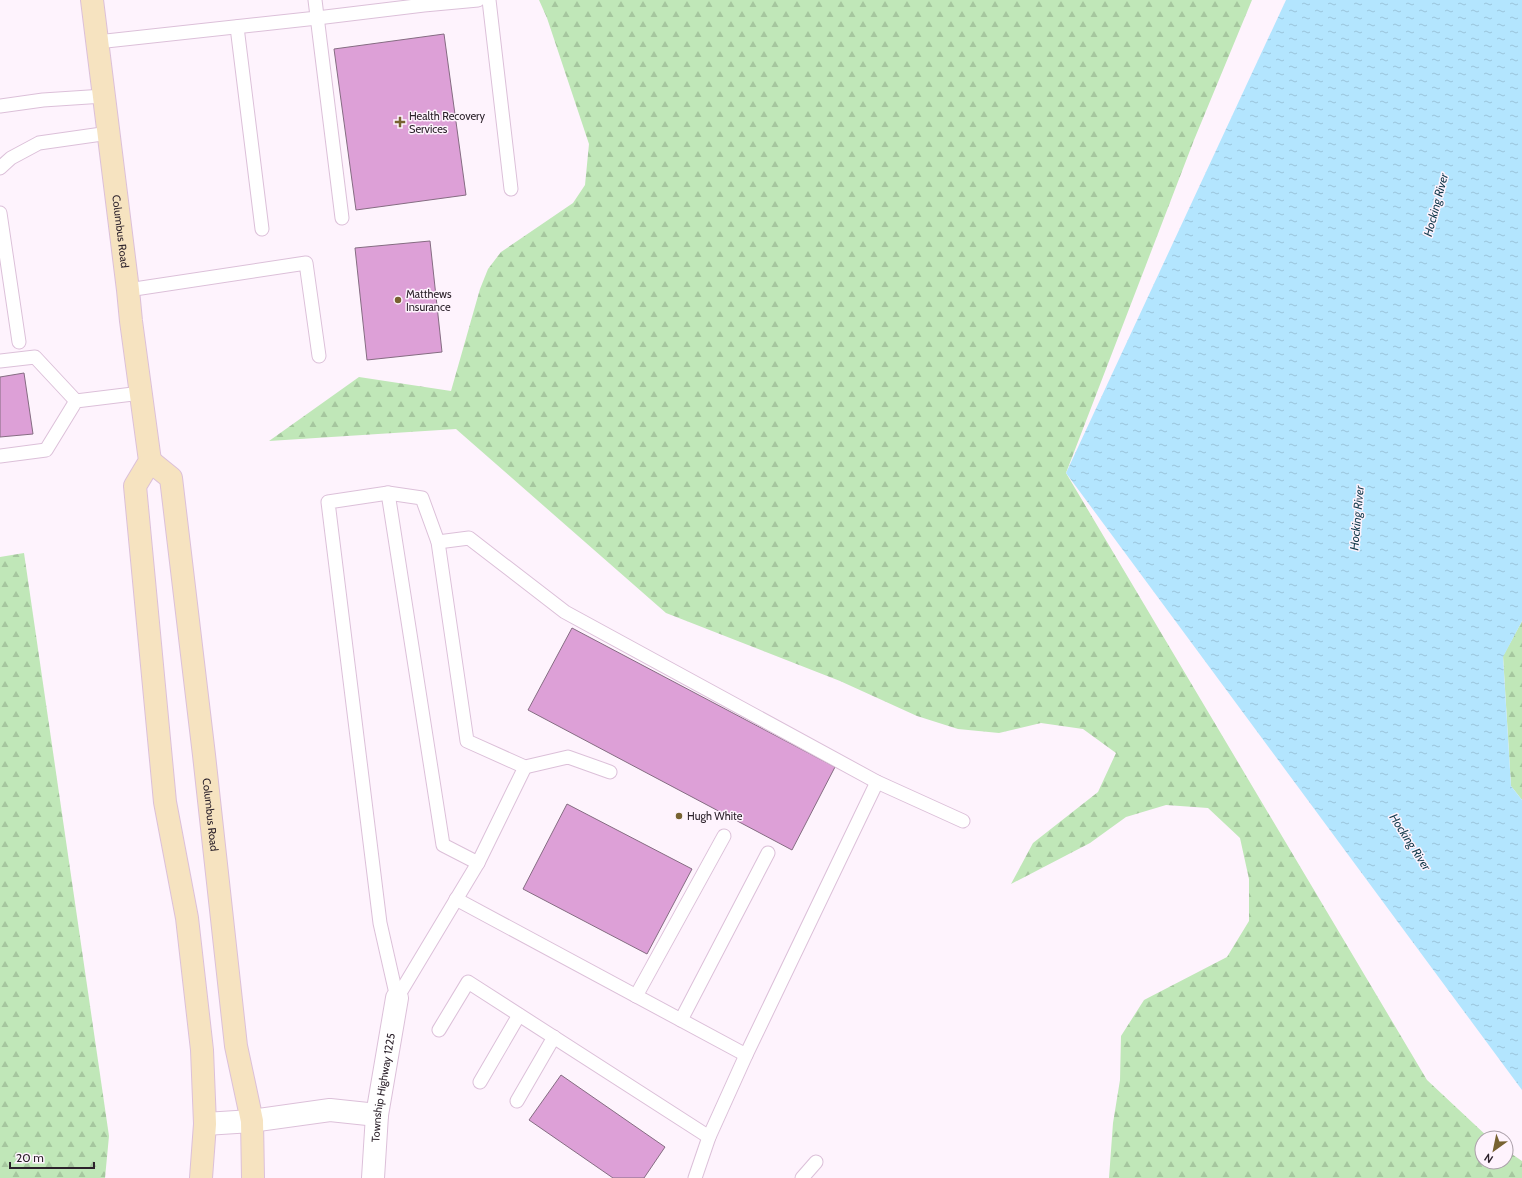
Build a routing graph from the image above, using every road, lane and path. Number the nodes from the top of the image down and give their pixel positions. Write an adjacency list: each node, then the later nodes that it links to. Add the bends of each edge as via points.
1 (92, 0): 7 (main road, Columbus Road)
2 (315, 0): 5 (lane)
3 (478, 0): 5 (lane, via 424,4)
4 (489, 0): 12 (lane)
5 (317, 18): 6 (lane); 14 (lane)
6 (237, 27): 7 (lane); 15 (lane)
7 (97, 42): 8 (main road, Columbus Road)
8 (104, 96): 9 (lane); 10 (main road, Columbus Road)
9 (0, 106)
10 (109, 133): 11 (lane, via 39,144 11,158); 16 (main road, Columbus Road)
11 (0, 168)
12 (510, 188)
13 (0, 213): 17 (lane)
14 (342, 218)
15 (262, 229)
16 (128, 290): 18 (lane, via 306,263); 20 (main road, Columbus Road)
17 (19, 342)
18 (318, 356)
19 (0, 361): 21 (lane, via 35,357)
20 (142, 393): 21 (lane); 23 (main road, Columbus Road)
21 (76, 401): 22 (lane, via 46,450)
22 (0, 456)
23 (150, 462): 44 (main road, Columbus Road, via 171,478 236,1046); 45 (main road, via 135,486 165,802 187,918 202,1050)
24 (388, 493): 25 (lane, via 422,498); 32 (lane, via 443,845); 35 (lane, via 328,502 380,923)
25 (438, 542): 26 (lane, via 467,741); 28 (lane, via 469,538 565,612)
26 (525, 767): 27 (lane, via 568,757); 32 (lane)
27 (610, 772)
28 (877, 782): 29 (lane); 40 (lane)
29 (962, 821)
30 (724, 836): 34 (lane)
31 (768, 853): 37 (lane)
32 (478, 863): 33 (lane)
33 (456, 899): 34 (lane); 35 (lane)
34 (636, 996): 37 (lane)
35 (397, 998): 43 (street, Township Highway 1225)
36 (520, 1015): 38 (lane, via 468,982); 39 (lane); 41 (lane)
37 (681, 1020): 40 (lane)
38 (439, 1030)
39 (554, 1037): 42 (lane); 46 (lane)
40 (746, 1055): 46 (lane)
41 (480, 1082)
42 (517, 1102)
43 (377, 1114): 44 (street, via 330,1110); 50 (street, Township Highway 1225)
44 (252, 1121): 45 (street); 49 (main road, Columbus Road)
45 (205, 1124): 48 (main road)
46 (709, 1137): 51 (lane)
47 (816, 1162): 52 (lane)
48 (201, 1178)
49 (253, 1178)
50 (374, 1178)
51 (695, 1178)
52 (802, 1178)

